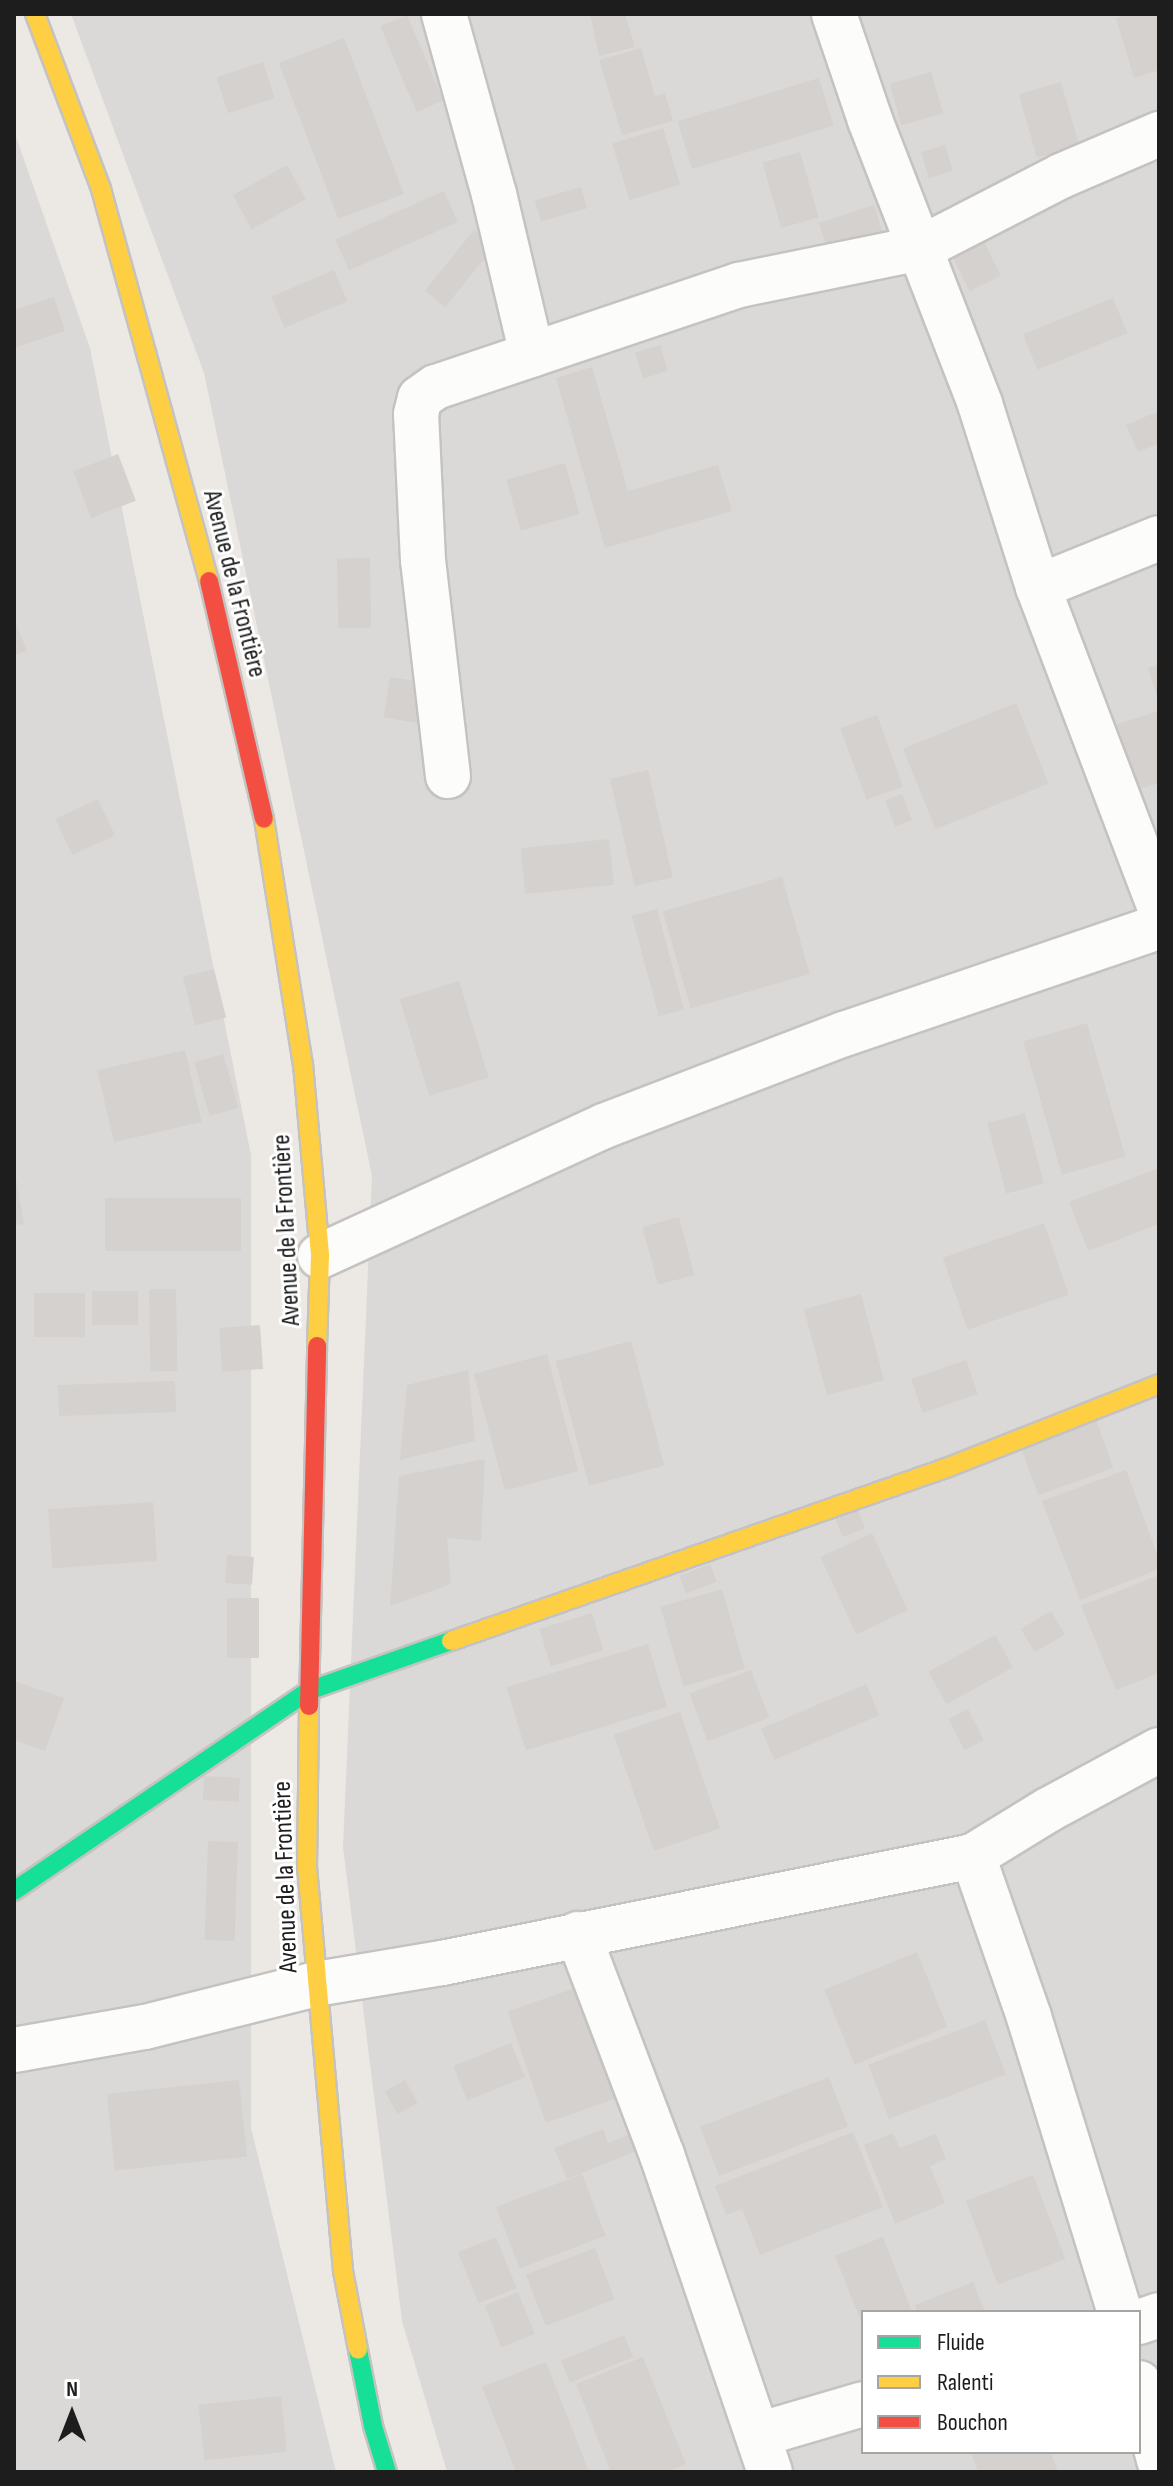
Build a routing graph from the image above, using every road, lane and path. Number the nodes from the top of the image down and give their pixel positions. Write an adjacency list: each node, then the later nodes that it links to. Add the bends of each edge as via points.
1 (35, 14): 12 (street, Avenue de la Frontière, via 101,189 207,572 272,855 303,1064)
2 (444, 14): 6 (street)
3 (834, 14): 5 (street)
4 (1159, 134): 5 (street, via 1061,176)
5 (921, 248): 6 (street, via 739,285); 8 (street, via 980,404)
6 (532, 355): 9 (street, via 436,387 420,398 416,414 423,561)
7 (1159, 538): 8 (street)
8 (1038, 587): 10 (street)
9 (448, 776)
10 (1159, 906)
11 (1159, 927): 12 (street, via 844,1034 604,1126)
12 (320, 1256): 14 (street, Avenue de la Frontière)
13 (1159, 1384): 14 (street, via 946,1468)
14 (308, 1691): 17 (street); 19 (street, Avenue de la Frontière, via 307,1867)
15 (1159, 1750): 16 (street)
16 (973, 1856): 18 (street); 21 (street)
17 (14, 1891)
18 (578, 1934): 19 (street); 24 (street, via 662,2155)
19 (316, 1984): 20 (street, via 145,2027); 26 (street, Avenue de la Frontière, via 343,2271)
20 (14, 2050)
21 (1119, 2310)
22 (1141, 2391): 25 (street)
23 (861, 2405): 24 (street)
24 (764, 2454)
25 (1159, 2460)
26 (387, 2472)

